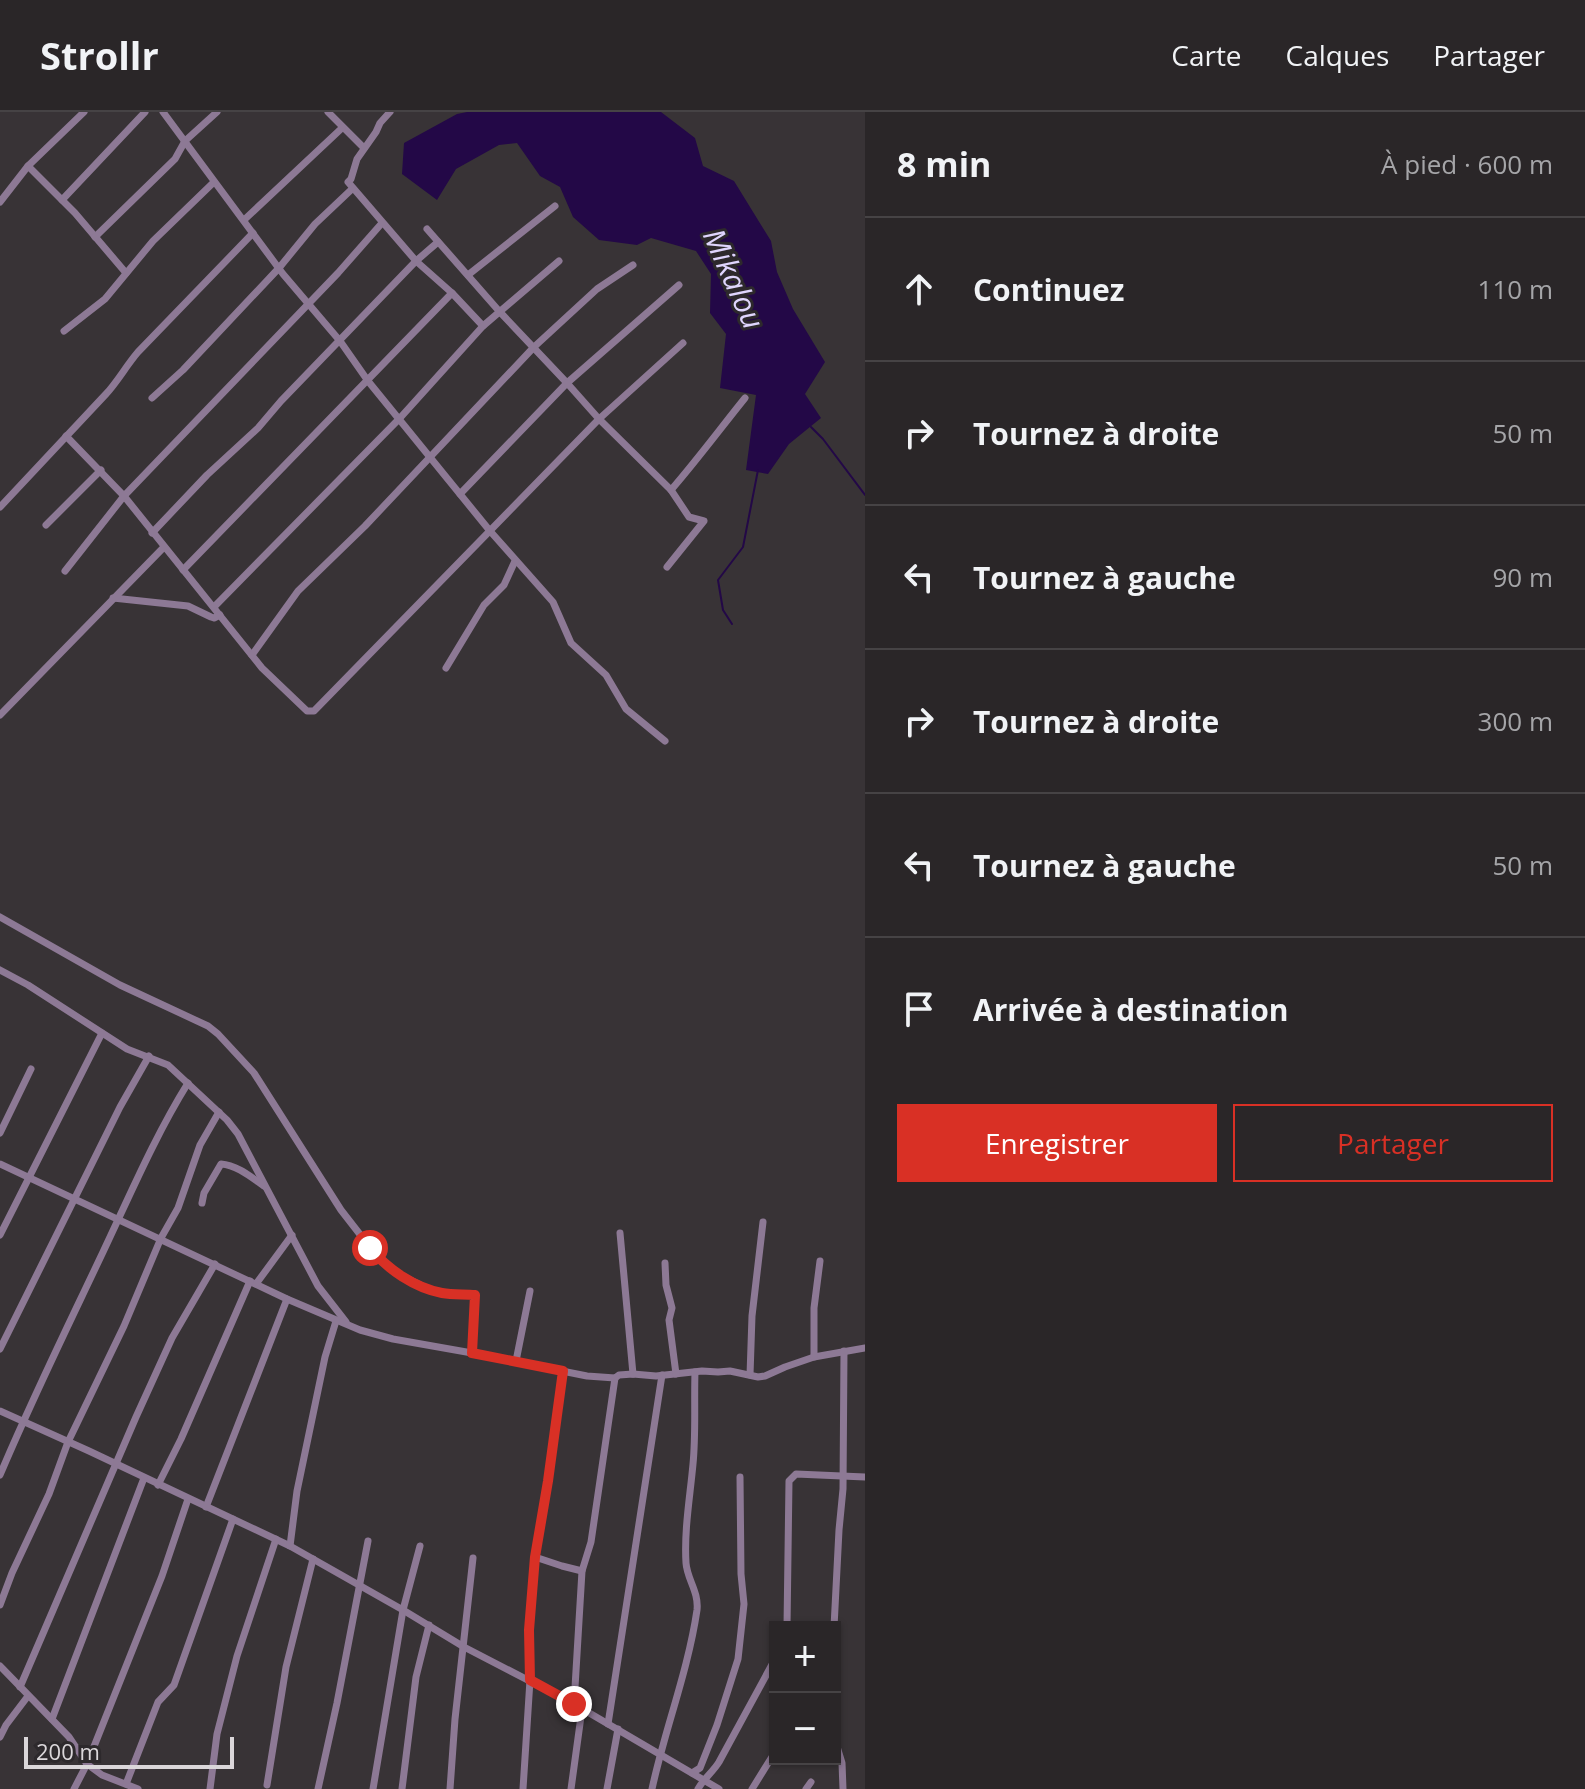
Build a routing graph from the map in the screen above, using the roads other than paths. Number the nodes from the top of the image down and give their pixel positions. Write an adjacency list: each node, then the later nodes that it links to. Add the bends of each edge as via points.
1 (84, 112): 10 (street)
2 (145, 112): 13 (street)
3 (163, 112): 8 (street)
4 (217, 112): 8 (street)
5 (328, 112): 7 (street)
6 (390, 112): 9 (street)
7 (342, 128): 9 (street); 16 (street)
8 (185, 141): 11 (street); 20 (street, via 175,159)
9 (364, 148): 12 (street, via 348,182)
10 (28, 166): 13 (street); 14 (street)
11 (214, 182): 16 (street); 26 (street)
12 (352, 189): 17 (street); 25 (street)
13 (62, 200): 20 (street)
14 (0, 202)
15 (555, 206): 27 (street)
16 (244, 220): 19 (street)
17 (382, 223): 22 (street); 30 (street)
18 (427, 229): 21 (street)
19 (253, 233): 25 (street); 43 (street)
20 (95, 237): 26 (street)
21 (438, 242): 22 (street); 27 (street)
22 (416, 261): 29 (street); 34 (street)
23 (559, 261): 31 (street)
24 (633, 265): 36 (street, via 597,289)
25 (279, 268): 30 (street); 39 (street)
26 (126, 273): 33 (street, via 105,299)
27 (468, 275): 31 (street)
28 (679, 285): 38 (street)
29 (452, 293): 32 (street); 37 (street)
30 (309, 304): 34 (street); 48 (street)
31 (499, 311): 32 (street); 36 (street)
32 (483, 326): 41 (street)
33 (64, 331)
34 (340, 341): 37 (street); 52 (street)
35 (683, 343): 42 (street)
36 (534, 347): 38 (street); 44 (street)
37 (368, 381): 41 (street); 56 (street)
38 (567, 383): 42 (street); 47 (street)
39 (152, 398)
40 (745, 398): 46 (street)
41 (400, 418): 44 (street); 59 (street)
42 (599, 419): 46 (street); 51 (street)
43 (66, 436): 45 (street); 49 (street)
44 (431, 456): 47 (street); 61 (street, via 298,591)
45 (101, 470): 48 (street); 50 (street)
46 (671, 490): 55 (street, via 689,517 704,521)
47 (460, 494): 51 (street)
48 (124, 496): 52 (street); 57 (street)
49 (0, 507)
50 (46, 525)
51 (490, 531): 54 (street); 61 (street, via 314,711 286,693)
52 (152, 533): 53 (street)
53 (164, 547): 56 (street); 58 (street)
54 (515, 561): 62 (street); 64 (street, via 553,602 571,643 606,675 626,709)
55 (667, 567)
56 (183, 570): 59 (street)
57 (65, 571)
58 (113, 598): 60 (street); 63 (street)
59 (214, 607): 60 (street)
60 (220, 615): 61 (street)
61 (252, 655)
62 (446, 668)
63 (0, 715)
64 (665, 741)
65 (0, 917): 95 (street, via 218,1034 254,1073 341,1210 376,1255 398,1274 432,1291 475,1295)
66 (0, 970): 67 (street)
67 (102, 1033): 68 (street); 74 (street)
68 (149, 1056): 70 (street); 76 (street)
69 (31, 1069): 72 (street)
70 (188, 1083): 71 (street); 78 (street)
71 (219, 1112): 75 (street, via 238,1134); 83 (street)
72 (0, 1133)
73 (0, 1164): 74 (street)
74 (28, 1176): 76 (street); 81 (street)
75 (266, 1187): 77 (street, via 221,1164); 82 (street)
76 (75, 1197): 78 (street); 93 (street)
77 (202, 1203)
78 (119, 1218): 83 (street); 106 (street)
79 (763, 1222): 103 (street)
80 (620, 1233): 100 (street)
81 (0, 1235)
82 (292, 1235): 87 (street); 91 (street, via 318,1286)
83 (161, 1238): 86 (street); 107 (street)
84 (820, 1261): 96 (street)
85 (665, 1263): 101 (street)
86 (215, 1264): 87 (street); 108 (street, via 172,1338)
87 (253, 1282): 89 (street); 114 (street)
88 (530, 1291): 97 (street)
89 (287, 1299): 90 (street); 116 (street)
90 (336, 1321): 91 (street); 120 (street, via 297,1491)
91 (349, 1325): 95 (street, via 382,1337)
92 (865, 1348): 94 (street)
93 (0, 1349)
94 (844, 1351): 96 (street); 110 (street)
95 (472, 1353): 97 (street)
96 (814, 1357): 103 (street, via 765,1376)
97 (516, 1361): 98 (street)
98 (563, 1371): 104 (street); 122 (street)
99 (695, 1372): 101 (street); 103 (street); 144 (street, via 686,1566 697,1607)
100 (633, 1374): 102 (street); 104 (street)
101 (676, 1374): 102 (street)
102 (662, 1375): 141 (street)
103 (750, 1375)
104 (615, 1378): 125 (street)
105 (0, 1411): 106 (street)
106 (23, 1421): 107 (street); 109 (street)
107 (68, 1442): 108 (street); 127 (street)
108 (116, 1465): 113 (street); 136 (street)
109 (0, 1475)
110 (843, 1476): 112 (street); 129 (street, via 796,1474 789,1481); 130 (street)
111 (740, 1477): 148 (street, via 744,1604 738,1659 700,1768)
112 (865, 1477)
113 (144, 1478): 114 (street); 140 (street)
114 (158, 1485): 115 (street)
115 (188, 1499): 116 (street); 147 (street)
116 (206, 1507): 117 (street)
117 (233, 1519): 118 (street); 150 (street, via 174,1685 158,1702)
118 (276, 1539): 120 (street); 154 (street, via 217,1734)
119 (368, 1541): 126 (street)
120 (290, 1546): 124 (street)
121 (420, 1546): 128 (street)
122 (535, 1557): 125 (street); 135 (street)
123 (473, 1558): 132 (street)
124 (313, 1559): 126 (street); 151 (street, via 286,1667)
125 (582, 1571): 138 (street)
126 (359, 1586): 128 (street); 155 (street)
127 (0, 1605)
128 (403, 1610): 131 (street); 156 (street)
129 (787, 1621)
130 (834, 1621)
131 (429, 1625): 132 (street); 157 (street, via 416,1677)
132 (464, 1647): 135 (street); 158 (street)
133 (0, 1666): 136 (street)
134 (769, 1670): 149 (street, via 719,1762)
135 (530, 1680): 138 (street); 159 (street)
136 (20, 1687): 137 (street)
137 (28, 1696): 140 (street); 143 (street)
138 (574, 1704): 139 (street)
139 (582, 1709): 141 (street); 160 (street)
140 (52, 1719): 147 (street)
141 (608, 1724): 142 (street)
142 (618, 1729): 144 (street); 161 (street)
143 (0, 1737)
144 (660, 1754): 148 (street); 162 (street)
145 (841, 1760): 166 (street)
146 (769, 1762): 165 (street)
147 (87, 1764): 150 (street); 152 (street)
148 (692, 1773): 149 (street)
149 (703, 1779): 163 (street); 164 (street)
150 (126, 1784): 153 (street)
151 (267, 1785)
152 (74, 1789)
153 (138, 1789)
154 (210, 1789)
155 (318, 1789)
156 (373, 1789)
157 (402, 1789)
158 (450, 1789)
159 (523, 1789)
160 (571, 1789)
161 (607, 1789)
162 (652, 1789)
163 (698, 1789)
164 (719, 1789)
165 (752, 1789)
166 (843, 1789)

